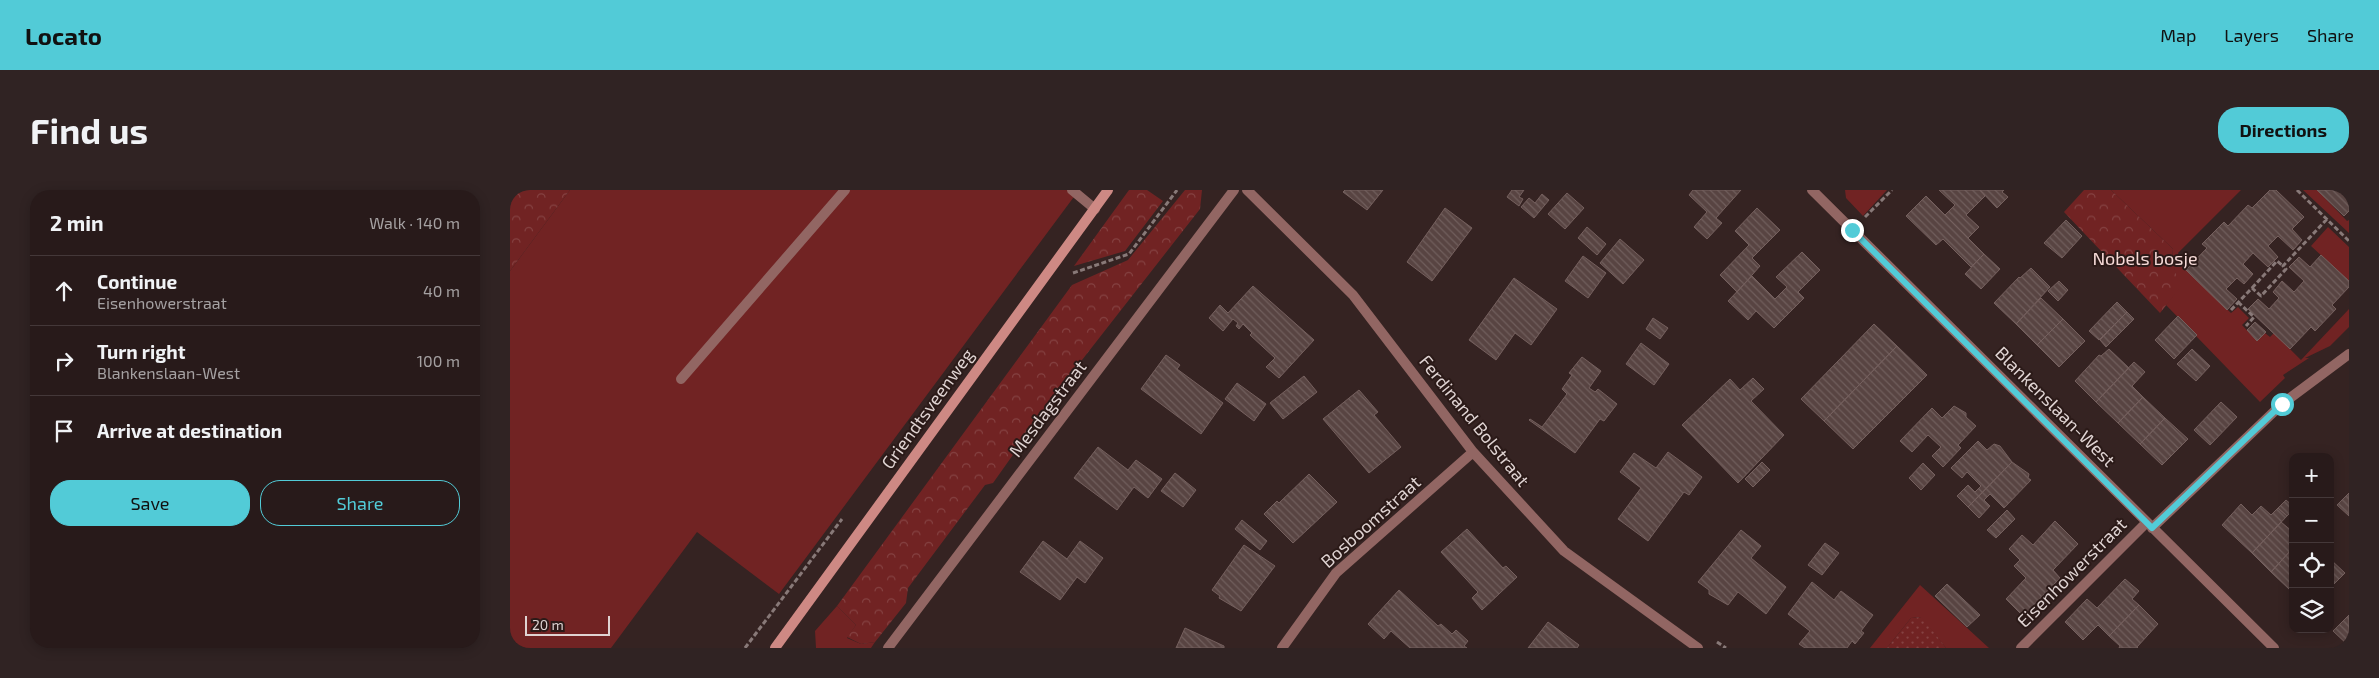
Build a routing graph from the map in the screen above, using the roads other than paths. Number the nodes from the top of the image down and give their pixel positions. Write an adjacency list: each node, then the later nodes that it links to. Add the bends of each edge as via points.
1 (845, 190): 9 (street)
2 (1072, 190): 7 (street)
3 (1108, 190): 7 (street, Griendtsveenweg)
4 (1234, 190): 13 (street, Mesdagstraat)
5 (1247, 190): 10 (street, Ferdinand Bolstraat, via 1354,295)
6 (1812, 190): 11 (street, Blankenslaan-West)
7 (1095, 209): 12 (street, Griendtsveenweg)
8 (2349, 354): 11 (street, Eisenhowerstraat, via 2282,404)
9 (681, 379)
10 (1473, 452): 14 (street, Bosboomstraat, via 1336,573); 15 (street, Ferdinand Bolstraat, via 1564,551)
11 (2150, 525): 16 (street, Eisenhowerstraat); 17 (street, Blankenslaan-West)
12 (779, 647)
13 (888, 648)
14 (1282, 648)
15 (1698, 648)
16 (2021, 648)
17 (2274, 648)

